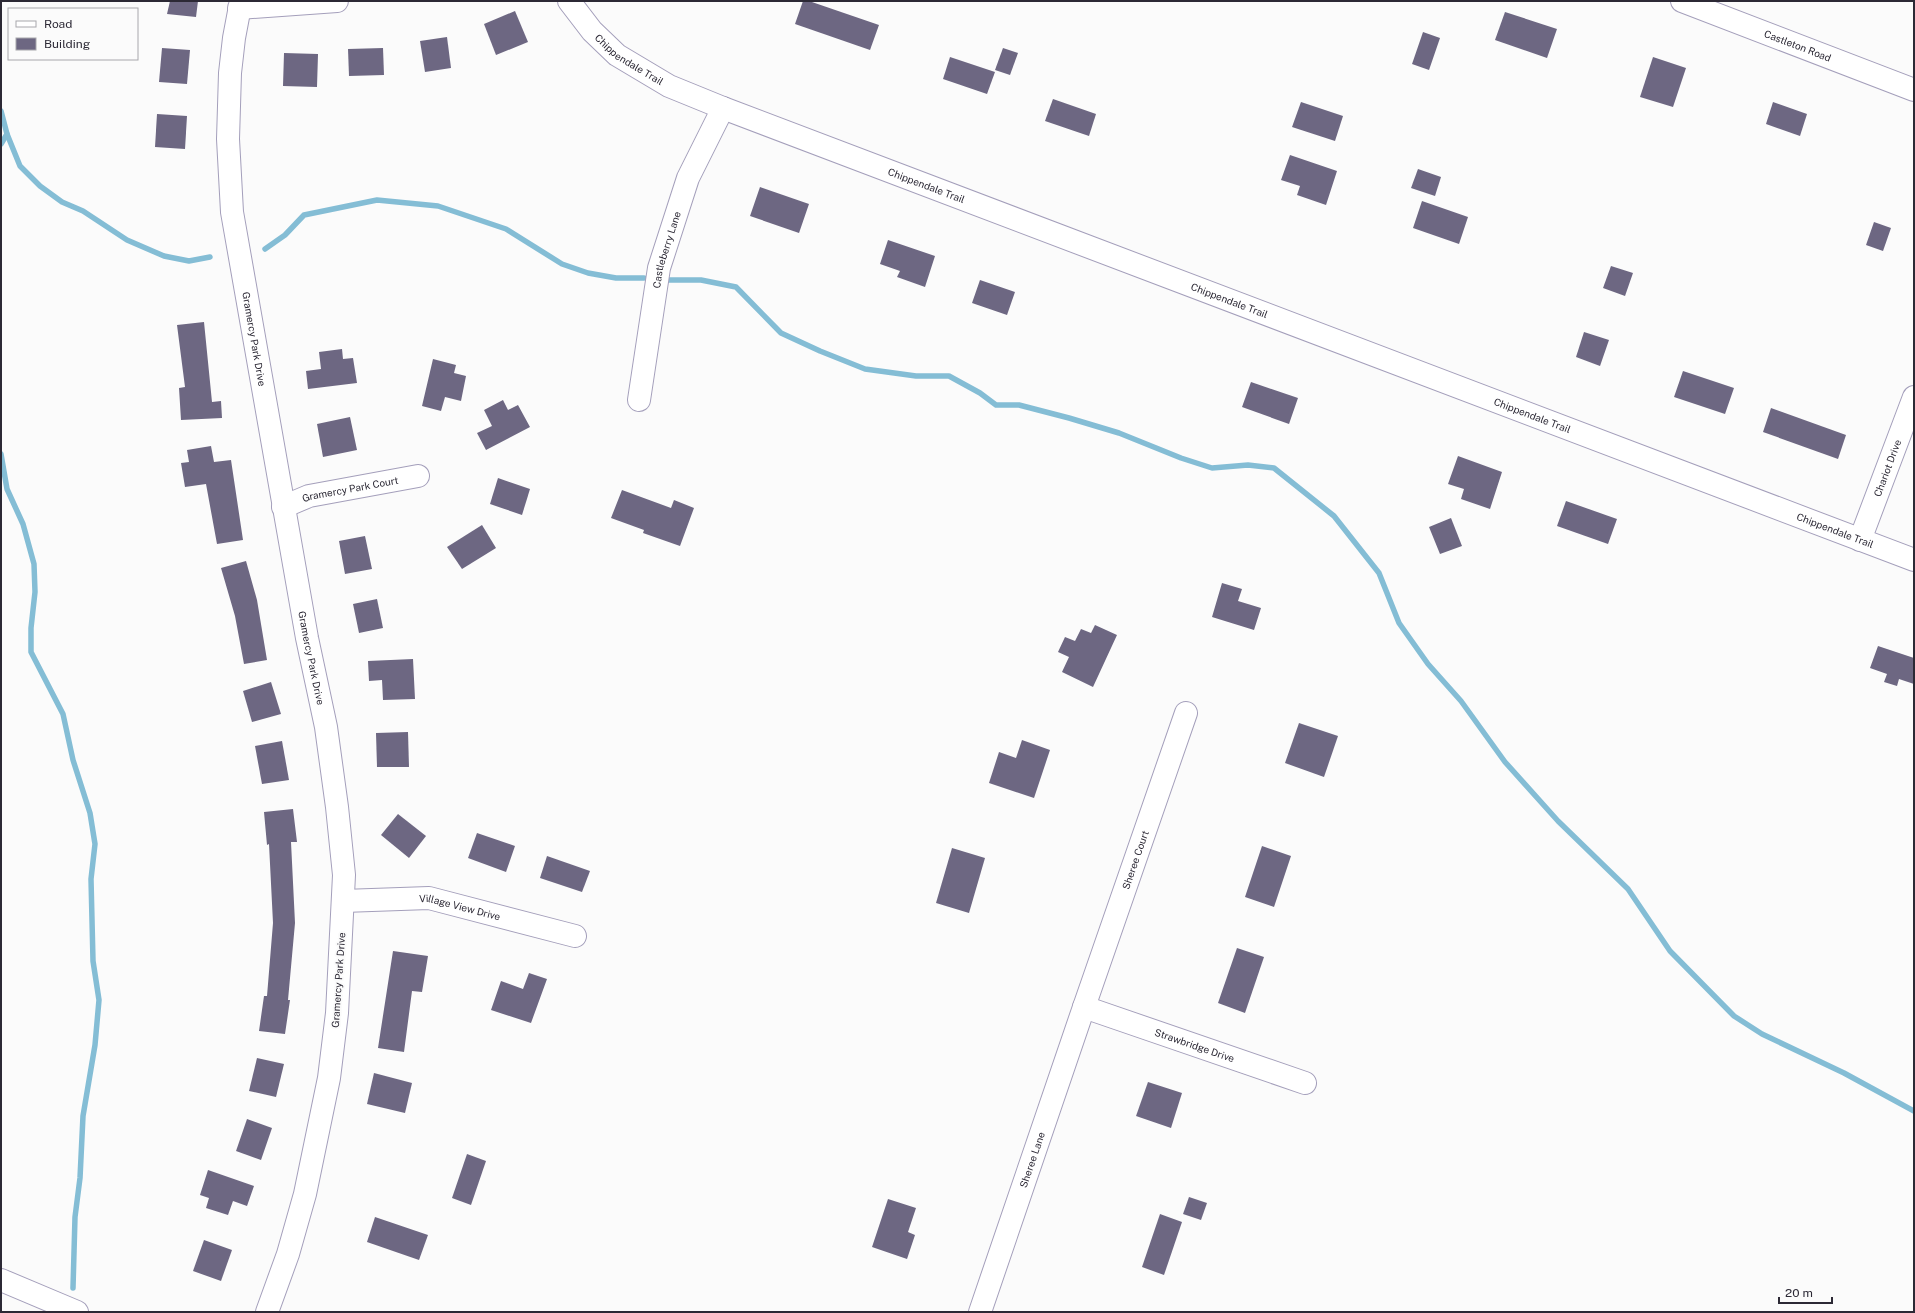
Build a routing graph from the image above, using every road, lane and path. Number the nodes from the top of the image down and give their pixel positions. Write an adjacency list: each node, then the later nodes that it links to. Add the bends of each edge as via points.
1 (337, 1): 4 (street)
2 (569, 1): 6 (street, Chippendale Trail, via 592,31 617,55 669,86)
3 (1682, 1): 5 (street, Castleton Road)
4 (240, 4): 10 (street, Gramercy Park Drive, via 230,73 228,139 232,212)
5 (1914, 90)
6 (723, 108): 8 (street, Castleberry Lane, via 688,178 659,268); 11 (street, Chippendale Trail)
7 (1914, 397): 11 (street, Chariot Drive)
8 (640, 400)
9 (418, 476): 10 (street, Gramercy Park Court, via 309,496)
10 (283, 506): 14 (street, Gramercy Park Drive, via 326,728 344,875)
11 (1860, 540): 12 (street, Chippendale Trail)
12 (1914, 560)
13 (1186, 713): 16 (street, Sheree Court)
14 (343, 901): 15 (street, Village View Drive, via 429,898); 20 (street, Gramercy Park Drive, via 337,1013 329,1078 305,1194 288,1254)
15 (575, 936)
16 (1084, 1007): 17 (street, Strawbridge Drive); 21 (street, Sheree Lane)
17 (1305, 1083)
18 (1, 1280): 19 (street)
19 (77, 1312)
20 (267, 1312)
21 (980, 1312)

